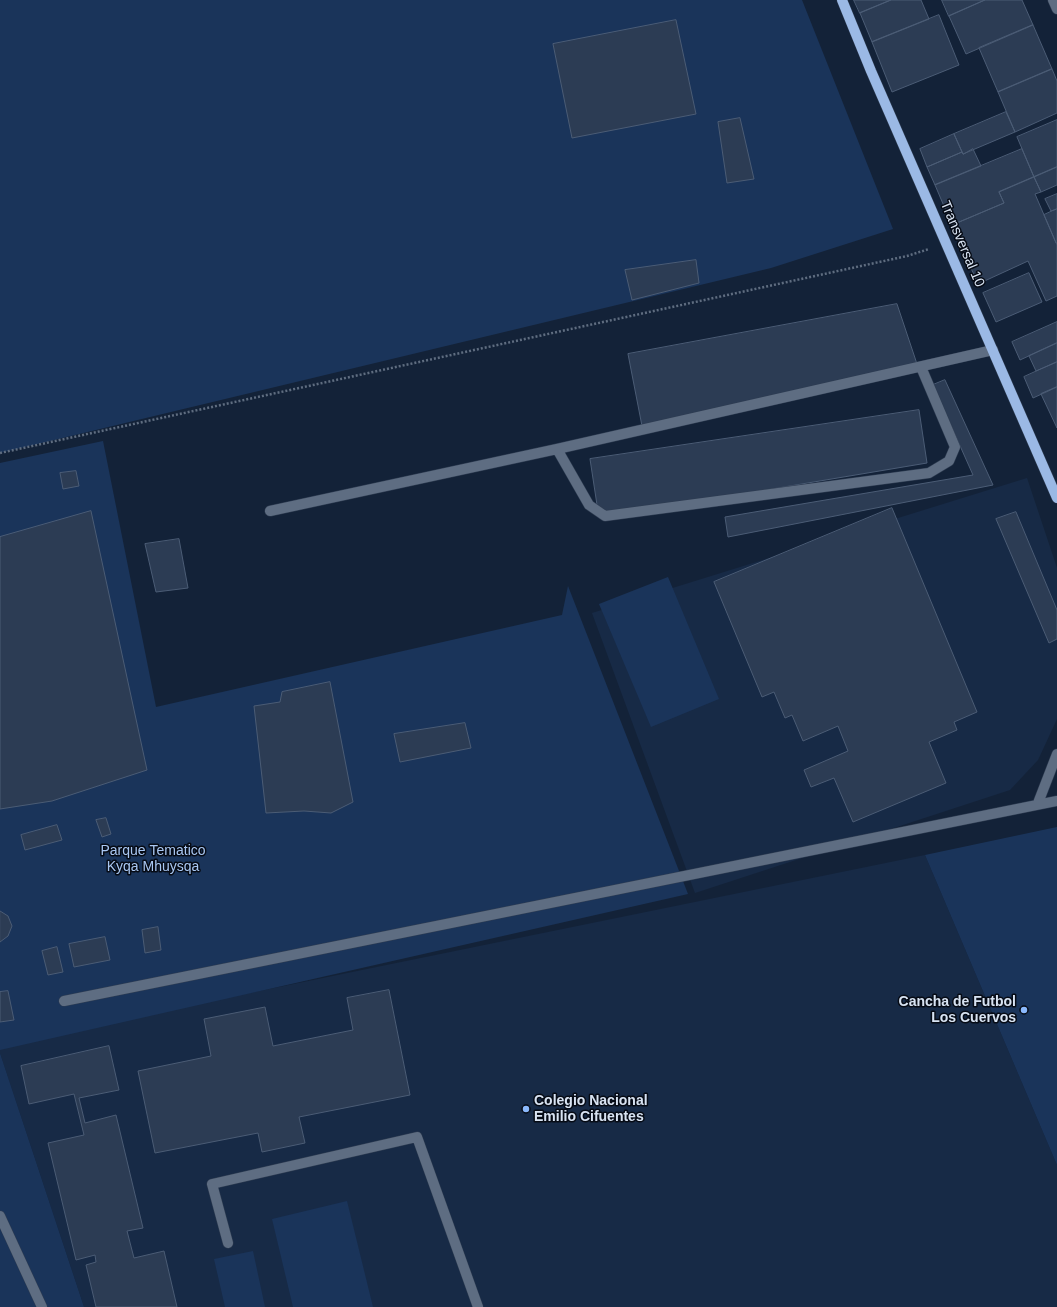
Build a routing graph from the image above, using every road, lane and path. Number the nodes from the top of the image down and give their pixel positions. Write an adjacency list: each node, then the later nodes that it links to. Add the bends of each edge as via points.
1 (842, 0): 4 (main road, Transversal 10)
2 (1053, 0): 3 (street)
3 (1057, 9)
4 (947, 244): 5 (main road, Transversal 10); 8 (path, via 907,256)
5 (993, 350): 6 (street); 9 (main road, Transversal 10)
6 (921, 367): 7 (street); 7 (street, via 955,447 949,461 928,473 605,516 589,505)
7 (557, 449): 10 (street)
8 (0, 453)
9 (1057, 498)
10 (270, 511)
11 (1057, 754): 13 (street)
12 (1057, 801): 13 (street)
13 (1038, 803): 14 (street)
14 (64, 1001)
15 (0, 1216): 17 (street)
16 (228, 1243): 18 (street, via 212,1184 418,1136)
17 (42, 1307)
18 (478, 1307)

